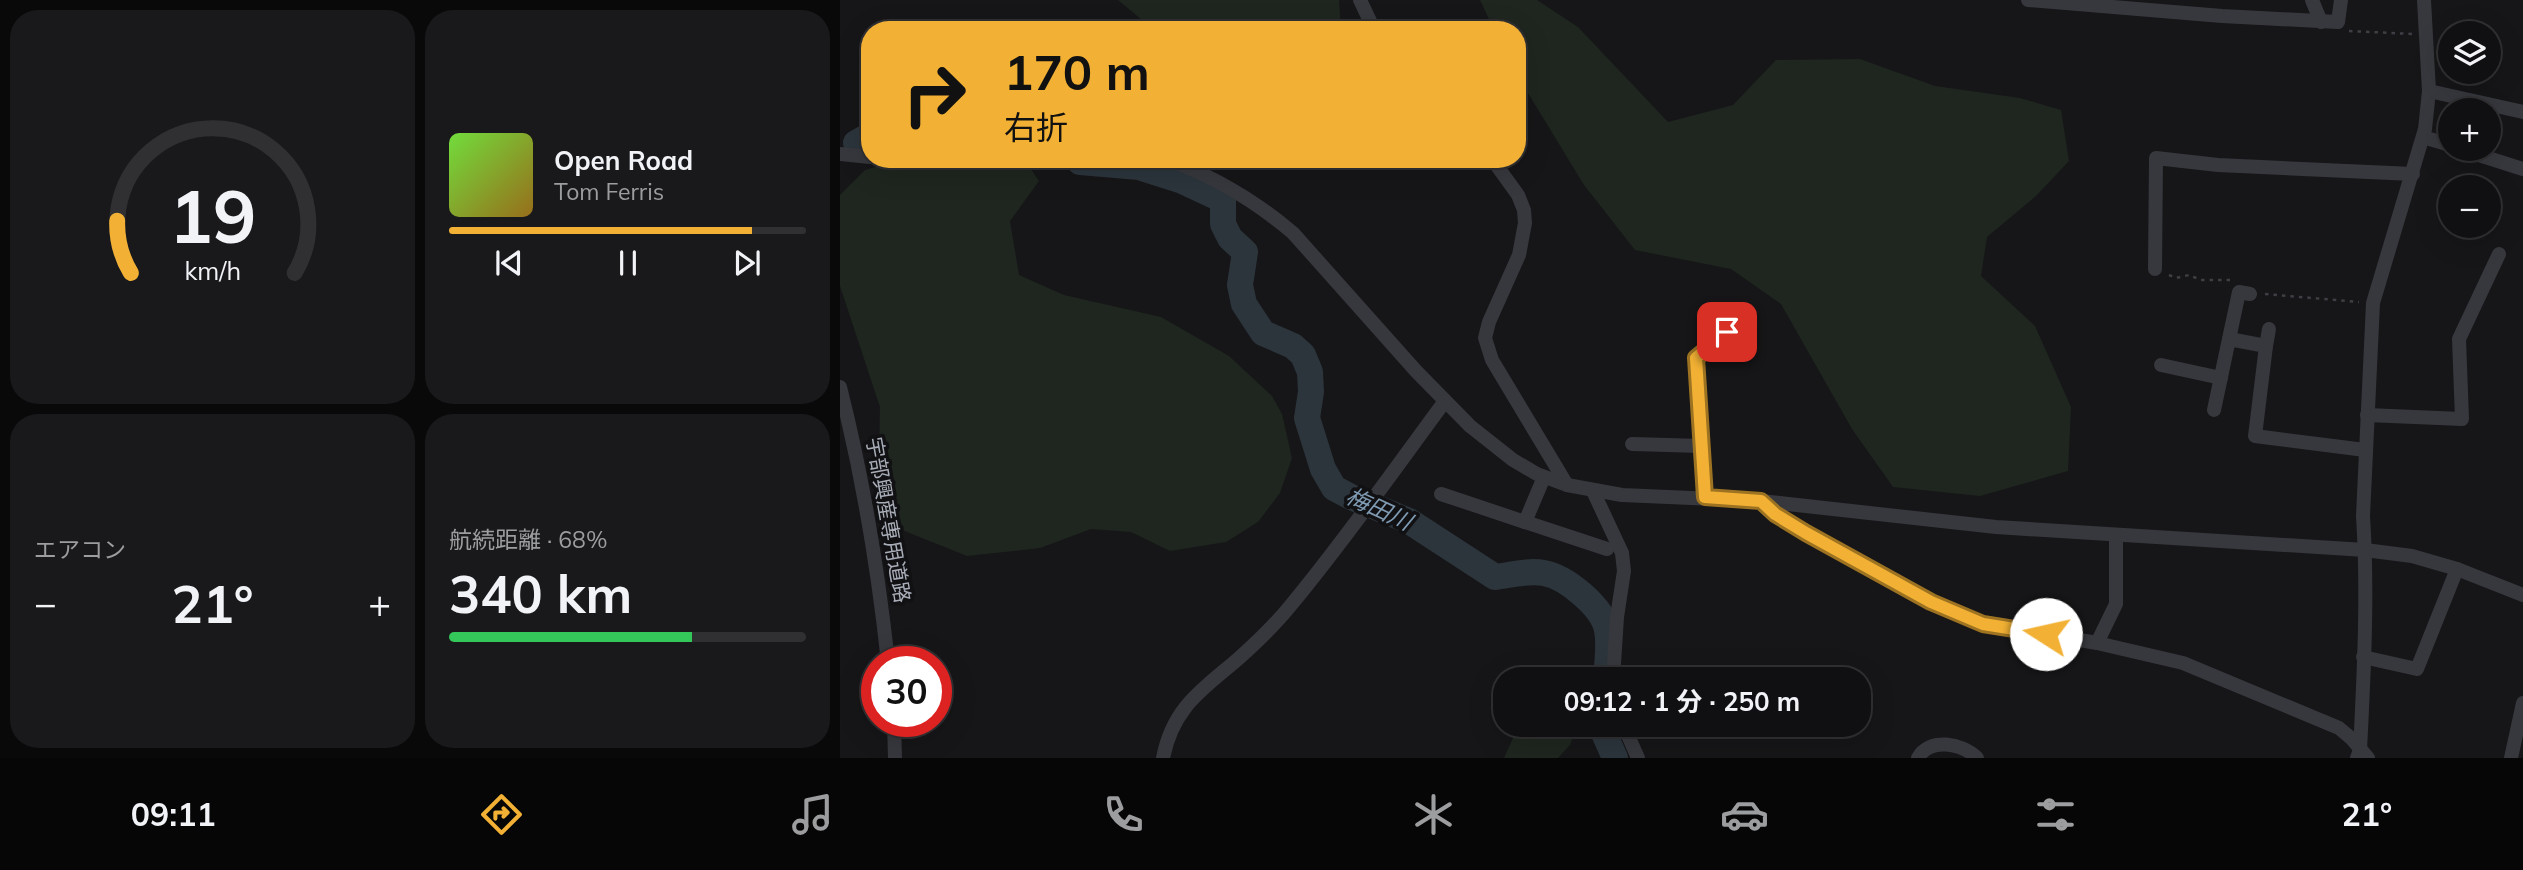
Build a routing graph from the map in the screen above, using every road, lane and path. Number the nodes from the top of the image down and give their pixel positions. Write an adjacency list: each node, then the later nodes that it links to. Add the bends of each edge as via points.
1 (1360, 0): 8 (street)
2 (2028, 0): 7 (street)
3 (2215, 0): 7 (street)
4 (2312, 0): 9 (street)
5 (2341, 0): 9 (street, via 2338,22)
6 (2424, 0): 10 (street)
7 (2222, 16): 9 (street)
8 (1370, 21)
9 (2321, 22)
10 (2429, 91): 11 (street); 12 (street)
11 (2523, 112)
12 (2423, 137): 13 (street); 20 (street)
13 (2438, 141)
14 (840, 154): 15 (street)
15 (861, 156)
16 (2498, 161): 19 (street)
17 (1189, 168): 31 (street, via 1234,188 1293,233)
18 (1498, 168): 38 (street, via 1518,195 1525,223 1519,255 1485,338 1492,360)
19 (2523, 169)
20 (2413, 174): 22 (street, via 2156,158); 33 (street, via 2373,303)
21 (2499, 254): 33 (street, via 2459,339 2462,419)
22 (2155, 269)
23 (2250, 294): 26 (street, via 2239,292)
24 (2269, 329): 27 (street)
25 (1727, 332): 35 (street, via 1696,358)
26 (2229, 339): 27 (street); 29 (street)
27 (2266, 346): 36 (street, via 2255,436)
28 (2161, 365): 29 (street)
29 (2221, 378): 32 (street)
30 (840, 387): 50 (street, 宇部興産専用道路, via 876,560)
31 (1444, 401): 37 (street, via 1513,460); 58 (street, via 1288,609 1194,695 1172,730)
32 (2214, 410)
33 (2367, 415): 36 (street)
34 (1632, 444): 35 (street)
35 (1702, 446): 41 (street)
36 (2365, 450): 46 (street)
37 (1544, 477): 38 (street); 43 (street)
38 (1567, 485): 39 (street)
39 (1594, 491): 41 (street); 52 (street, via 1622,554 1624,571)
40 (1441, 494): 43 (street)
41 (1705, 497): 42 (street)
42 (1761, 501): 44 (street); 49 (street, via 1806,533 1931,602 1983,624)
43 (1525, 522): 45 (street)
44 (2116, 535): 46 (street); 49 (street, via 2116,604)
45 (1607, 549)
46 (2365, 550): 47 (street, via 2412,556); 51 (street)
47 (2457, 569): 48 (street); 51 (street, via 2417,669)
48 (2523, 595)
49 (2097, 643): 56 (street, via 2183,663 2339,728)
50 (886, 646)
51 (2364, 657): 56 (street)
52 (1614, 667)
53 (2523, 703): 62 (street)
54 (894, 737): 57 (street)
55 (1629, 737): 59 (street)
56 (2362, 755)
57 (895, 758)
58 (1163, 758)
59 (1638, 758)
60 (1917, 758): 61 (street, via 1920,752 1941,744)
61 (1977, 758)
62 (2511, 758)

